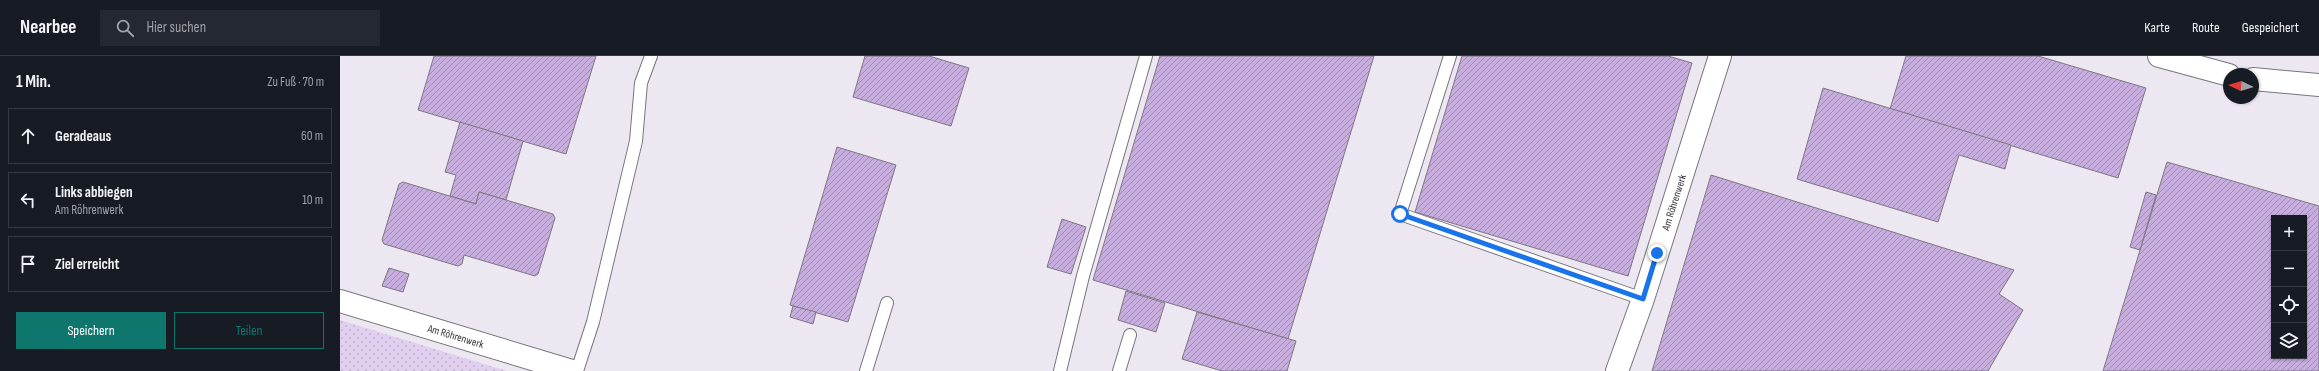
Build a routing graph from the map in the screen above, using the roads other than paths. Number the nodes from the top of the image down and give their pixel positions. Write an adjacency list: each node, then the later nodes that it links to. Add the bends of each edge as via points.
1 (651, 56): 14 (lane, via 641,84 636,141 593,322)
2 (1146, 56): 16 (lane, via 1083,276)
3 (1450, 56): 9 (lane, via 1400,214)
4 (1720, 56): 9 (street, Am Röhrenwerk)
5 (2159, 56): 6 (street)
6 (2223, 73)
7 (2259, 80): 8 (street)
8 (2319, 85)
9 (1643, 299): 18 (street, Am Röhrenwerk)
10 (340, 301): 13 (street, Am Röhrenwerk)
11 (887, 303): 15 (lane)
12 (1130, 335): 17 (lane)
13 (572, 371)
14 (577, 371)
15 (866, 371)
16 (1060, 371)
17 (1119, 371)
18 (1617, 371)

